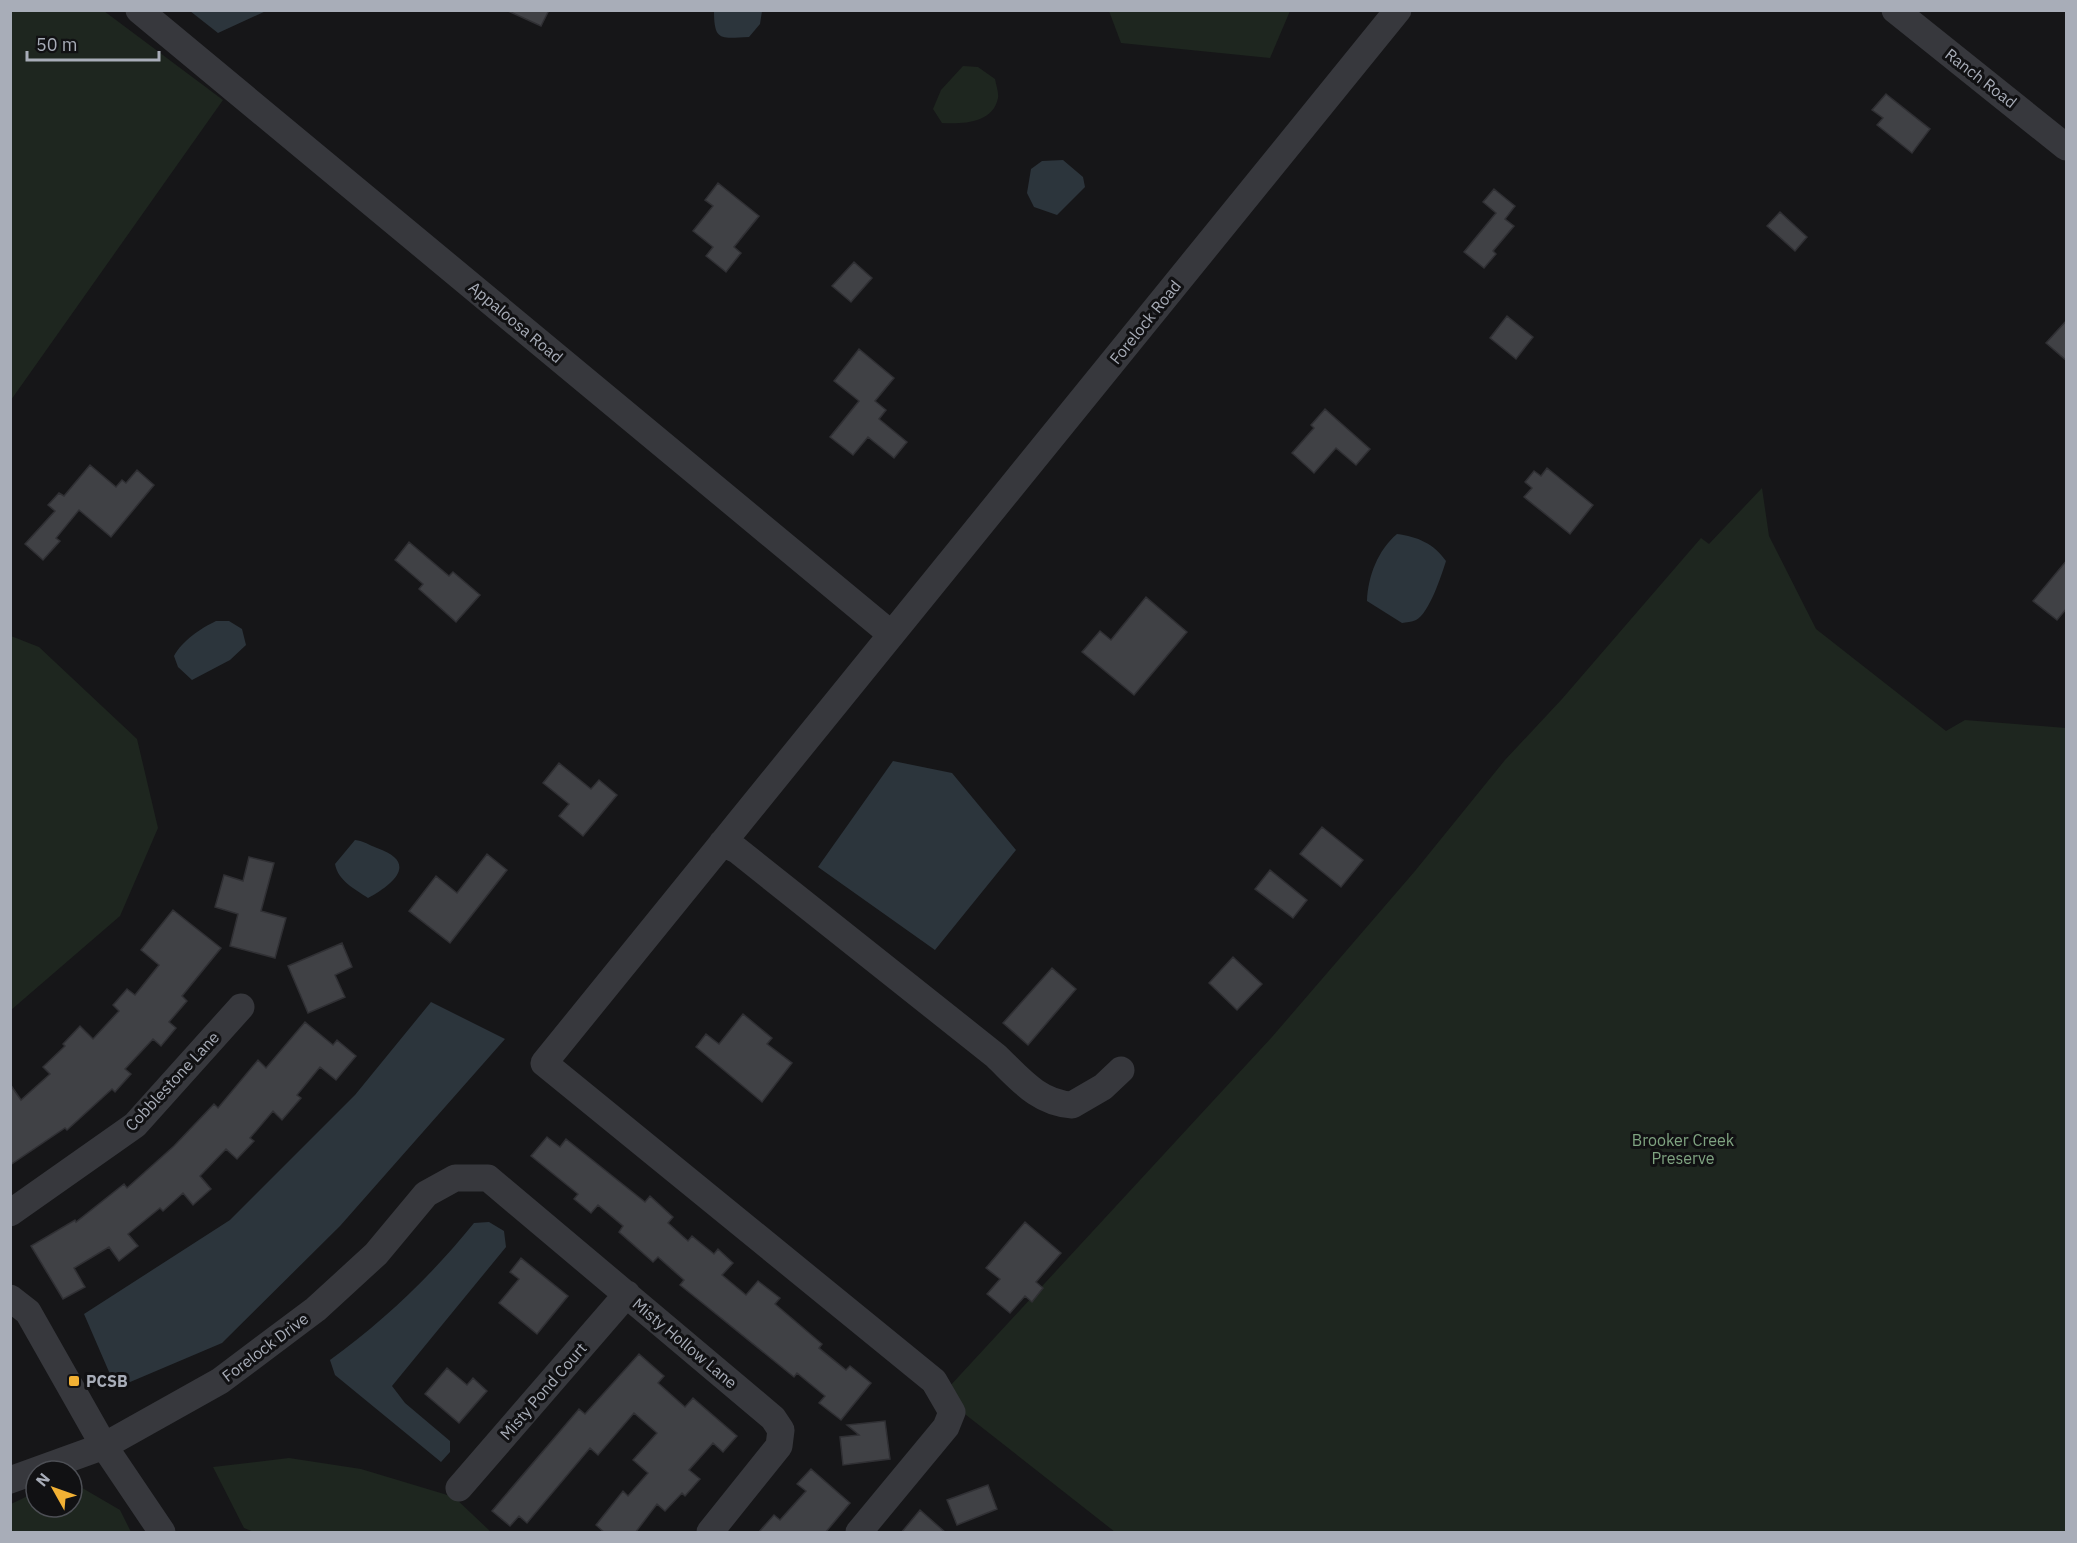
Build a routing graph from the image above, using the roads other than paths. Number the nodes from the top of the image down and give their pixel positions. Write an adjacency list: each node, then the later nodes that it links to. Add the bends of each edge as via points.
1 (139, 10): 5 (street, Appaloosa Road)
2 (1398, 10): 5 (street, Forelock Road)
3 (1895, 10): 4 (street, Ranch Road)
4 (2067, 147)
5 (891, 634): 6 (street, Forelock Road)
6 (722, 843): 8 (street, via 996,1056 1048,1102 1072,1105); 18 (street, Forelock Road, via 544,1063 934,1381 952,1412 946,1427)
7 (241, 1007): 10 (street, Cobblestone Lane, via 135,1125)
8 (1121, 1070)
9 (488, 1178): 11 (street, Misty Hollow Lane); 13 (street, Forelock Drive, via 455,1178 426,1194 376,1254 316,1309 220,1381)
10 (10, 1213)
11 (627, 1294): 15 (street, Misty Pond Court); 17 (street, Misty Hollow Lane, via 773,1418 781,1430 780,1446)
12 (10, 1298): 13 (street, via 28,1312)
13 (104, 1446): 14 (street, Forelock Drive); 16 (street)
14 (10, 1480)
15 (459, 1488)
16 (162, 1533)
17 (710, 1533)
18 (859, 1533)

